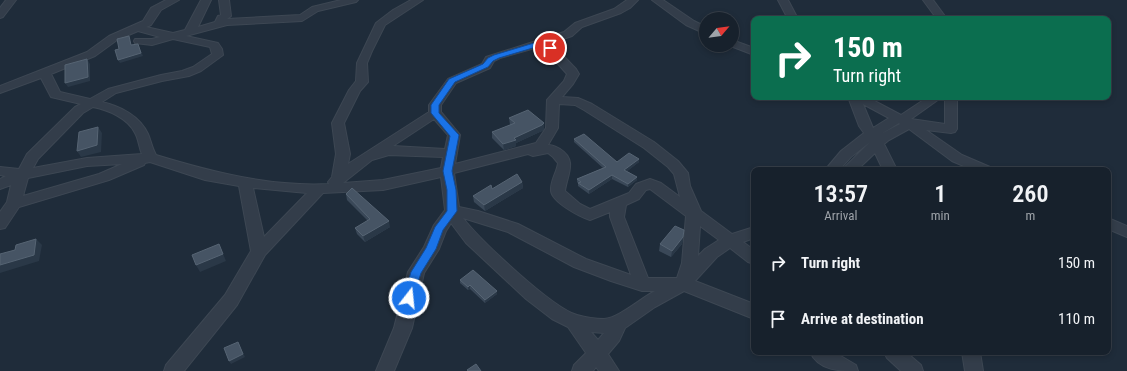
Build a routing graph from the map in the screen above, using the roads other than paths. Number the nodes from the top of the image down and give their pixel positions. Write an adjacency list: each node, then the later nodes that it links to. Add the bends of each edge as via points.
1 (11, 0): 11 (street)
2 (174, 0): 15 (street, via 155,9 147,23)
3 (206, 0): 17 (street, via 200,7 193,28)
4 (224, 0): 14 (street, via 226,16)
5 (353, 0): 14 (street, via 315,9 302,18)
6 (418, 0): 46 (street, via 381,23 367,51 362,63 362,82 338,123 343,154)
7 (633, 0): 19 (street, via 615,14 576,27 568,34)
8 (657, 0): 16 (street)
9 (783, 0): 12 (street)
10 (928, 0): 13 (street)
11 (0, 15)
12 (792, 16)
13 (940, 16)
14 (220, 24): 17 (street)
15 (140, 28): 17 (street); 22 (street, via 113,38 98,50)
16 (699, 28)
17 (182, 35): 18 (street, via 152,42); 29 (street, via 214,45 218,55 185,74 112,91)
18 (139, 41)
19 (544, 42): 24 (street, via 573,74 562,92); 30 (street, via 496,56 490,59 486,66 452,81 435,105)
20 (739, 46): 21 (street)
21 (751, 51)
22 (44, 72): 23 (street); 29 (street, via 55,95)
23 (0, 90)
24 (553, 100): 34 (street, via 552,128 549,135 541,146); 53 (street, via 578,102 588,107 649,145 673,164 681,173 683,186)
25 (855, 100): 33 (street)
26 (864, 100): 31 (street)
27 (932, 100): 31 (street)
28 (951, 100): 32 (street)
29 (92, 102): 37 (street, via 126,116 140,130 146,151); 45 (street, via 66,121 62,128 32,156)
30 (435, 113): 35 (street); 36 (street, via 454,135)
31 (904, 121): 32 (street); 33 (street, via 884,137); 38 (street)
32 (951, 129): 38 (street)
33 (873, 139): 39 (street, via 846,154); 40 (street); 41 (street)
34 (519, 153): 44 (street); 50 (street, via 550,149 555,151 565,161 566,166 558,182 558,192 575,208 585,213 590,215)
35 (374, 154): 36 (street, via 402,151); 46 (street)
36 (451, 154): 44 (street)
37 (151, 158): 45 (street, via 87,162); 47 (street, via 199,173); 51 (street, via 104,177)
38 (960, 164): 42 (street)
39 (835, 167)
40 (852, 167)
41 (888, 167)
42 (972, 167)
43 (0, 171): 45 (street)
44 (447, 171): 49 (street, via 383,185); 52 (street)
45 (24, 174): 48 (street); 51 (street, via 18,184)
46 (339, 179): 49 (street)
47 (245, 182): 49 (street, via 266,186); 59 (street)
48 (0, 184)
49 (323, 189): 59 (street)
50 (619, 201): 53 (street, via 634,196 641,188 650,184); 62 (street, via 617,217)
51 (14, 203): 54 (street)
52 (452, 211): 62 (street, via 478,216 513,228 580,263); 64 (street, via 471,239 532,294 558,314); 71 (street, via 439,229 416,272 402,328)
53 (694, 214): 58 (street); 61 (street, via 690,263)
54 (0, 224)
55 (1111, 224): 56 (street)
56 (1127, 232)
57 (751, 233): 58 (street)
58 (730, 241): 60 (street); 61 (street, via 711,253)
59 (260, 251): 70 (street, via 231,300)
60 (751, 254)
61 (683, 284): 62 (street); 63 (street); 65 (street, via 649,302)
62 (642, 285)
63 (751, 311)
64 (574, 322): 65 (street, via 604,326); 66 (street)
65 (618, 323): 66 (street, via 613,336)
66 (598, 354): 72 (street); 73 (street)
67 (824, 355): 74 (street)
68 (896, 355): 75 (street)
69 (971, 355): 76 (street)
70 (173, 371)
71 (384, 371)
72 (581, 371)
73 (610, 371)
74 (849, 371)
75 (914, 371)
76 (974, 371)

